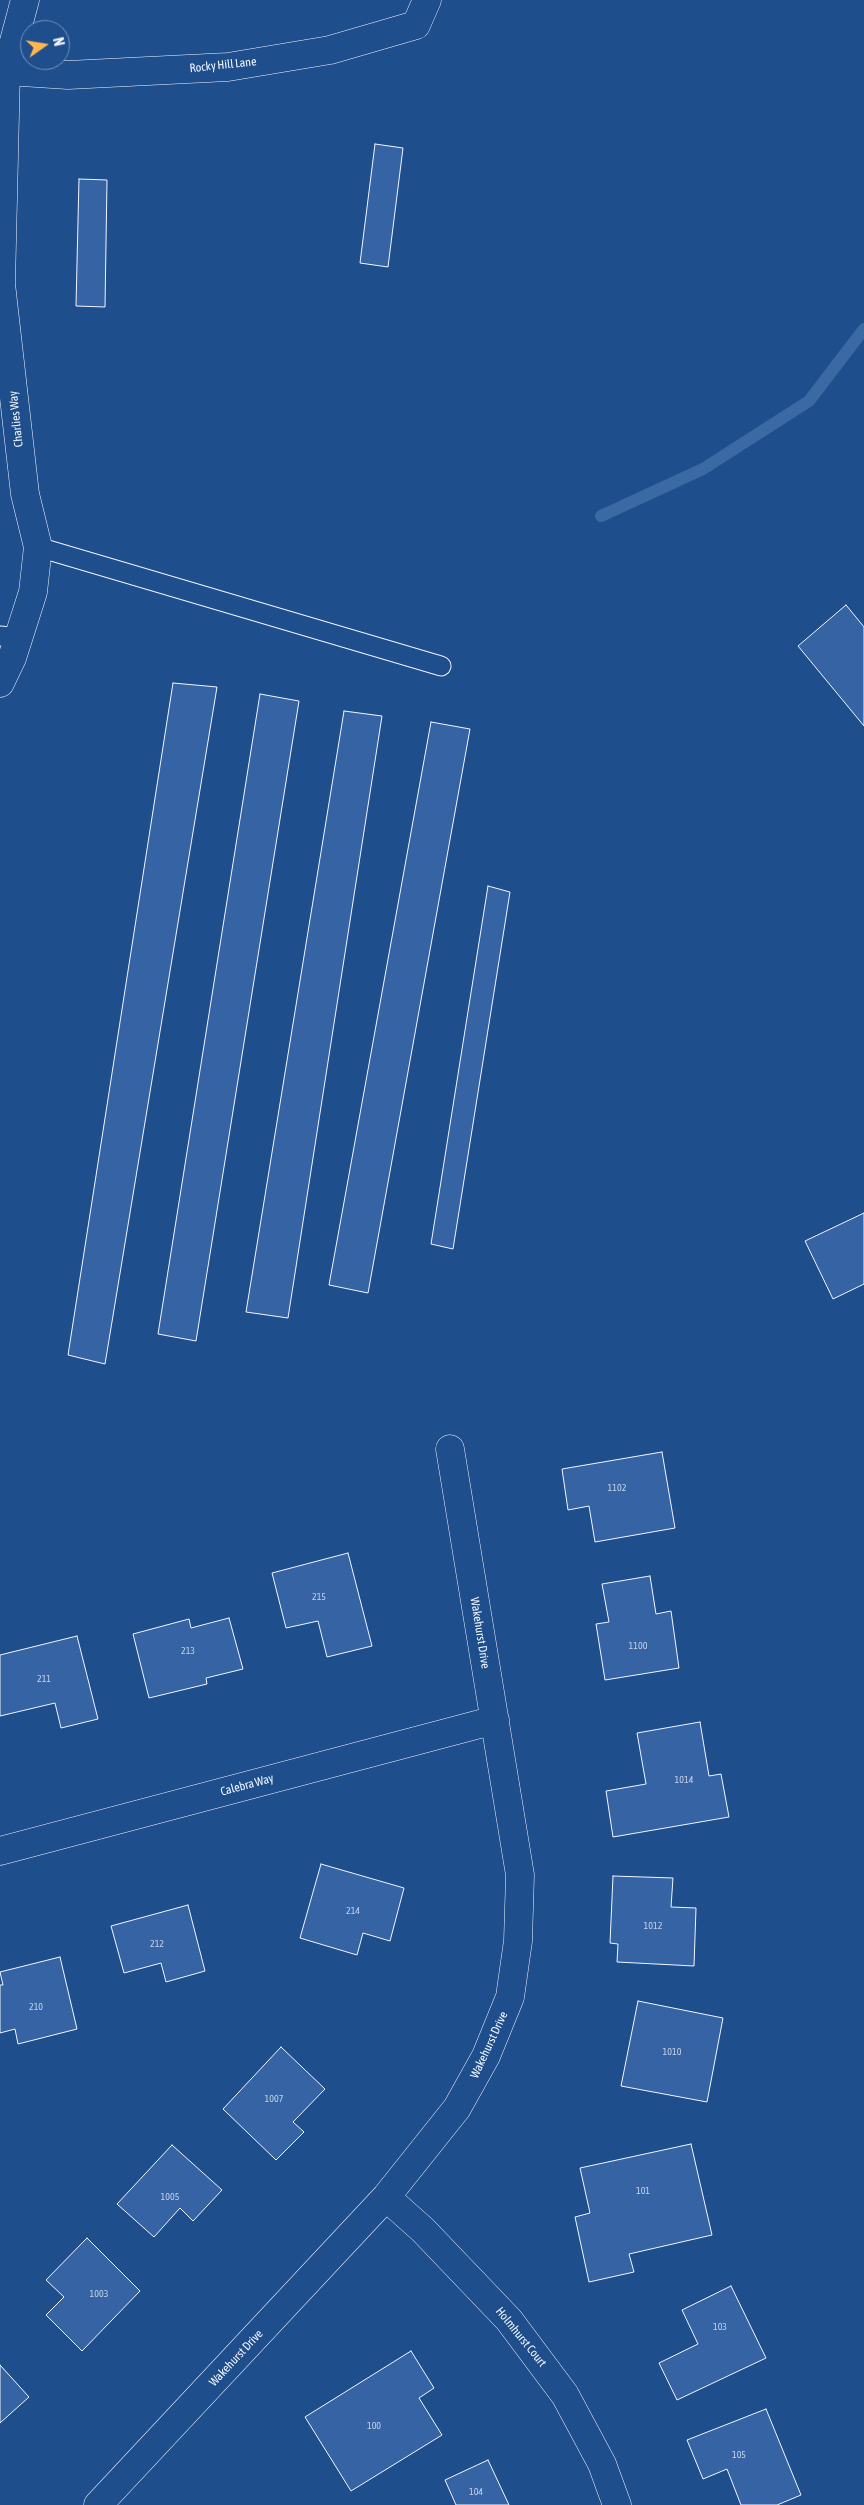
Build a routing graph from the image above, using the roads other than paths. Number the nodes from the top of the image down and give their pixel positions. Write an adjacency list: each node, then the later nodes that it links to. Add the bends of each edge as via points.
1 (25, 0): 3 (street, Charlies Way)
2 (427, 0): 3 (street, Rocky Hill Lane, via 416,25 330,50 228,67 68,75)
3 (3, 73): 4 (street, Charlies Way, via 1,284 24,494)
4 (38, 547): 5 (street, Charlies Way, via 33,592); 6 (lane)
5 (9, 637): 7 (street, Charlies Way)
6 (441, 666)
7 (0, 682)
8 (450, 1449): 9 (street, Wakehurst Drive)
9 (495, 1720): 10 (street, Calebra Way); 11 (street, Wakehurst Drive, via 520,1875 518,1941 510,1997 486,2056 458,2108)
10 (0, 1851)
11 (386, 2197): 12 (street, Wakehurst Drive); 13 (street, Holmhurst Court, via 423,2230 509,2320 565,2394 602,2464)
12 (98, 2505)
13 (617, 2505)

